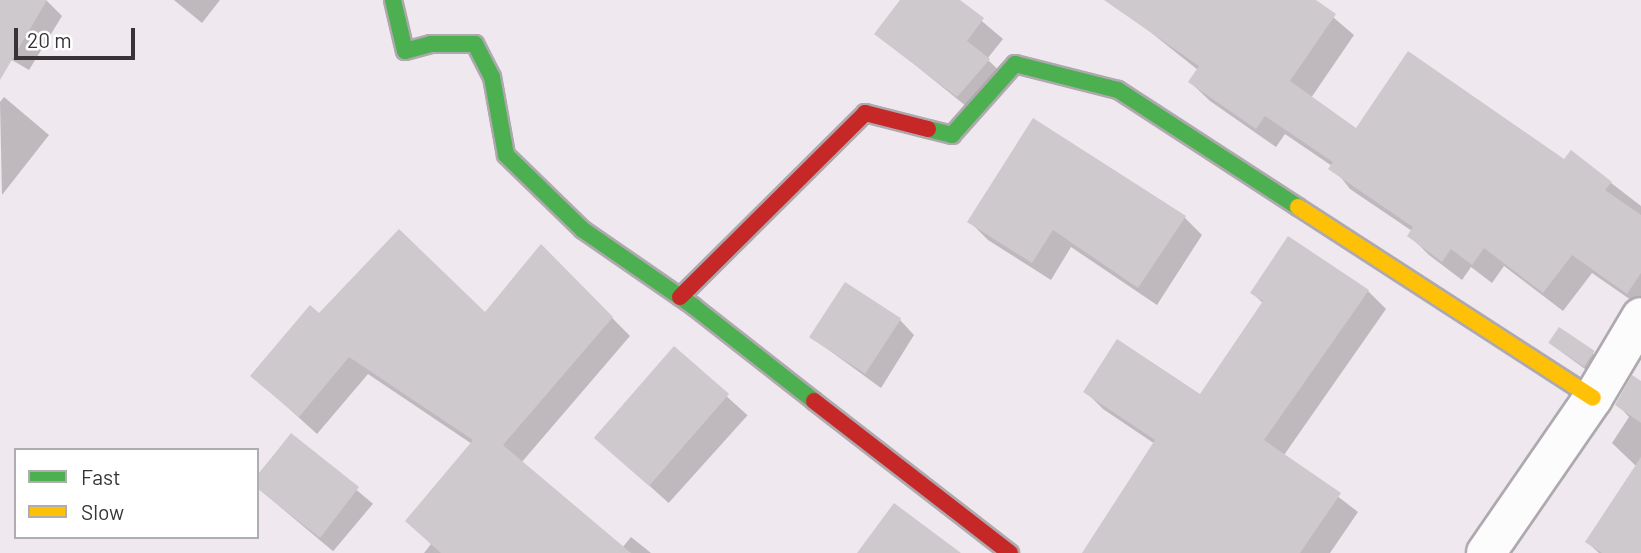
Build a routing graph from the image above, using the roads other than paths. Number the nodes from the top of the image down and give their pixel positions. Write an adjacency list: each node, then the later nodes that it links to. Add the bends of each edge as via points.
1 (393, 0): 2 (street, via 405,51 432,44 475,44 492,77 506,155 583,230)
2 (680, 298): 4 (street, via 864,113 952,135 1015,64 1118,90); 5 (street)
3 (1641, 317): 4 (street)
4 (1593, 398): 6 (street)
5 (1010, 553)
6 (1486, 553)

